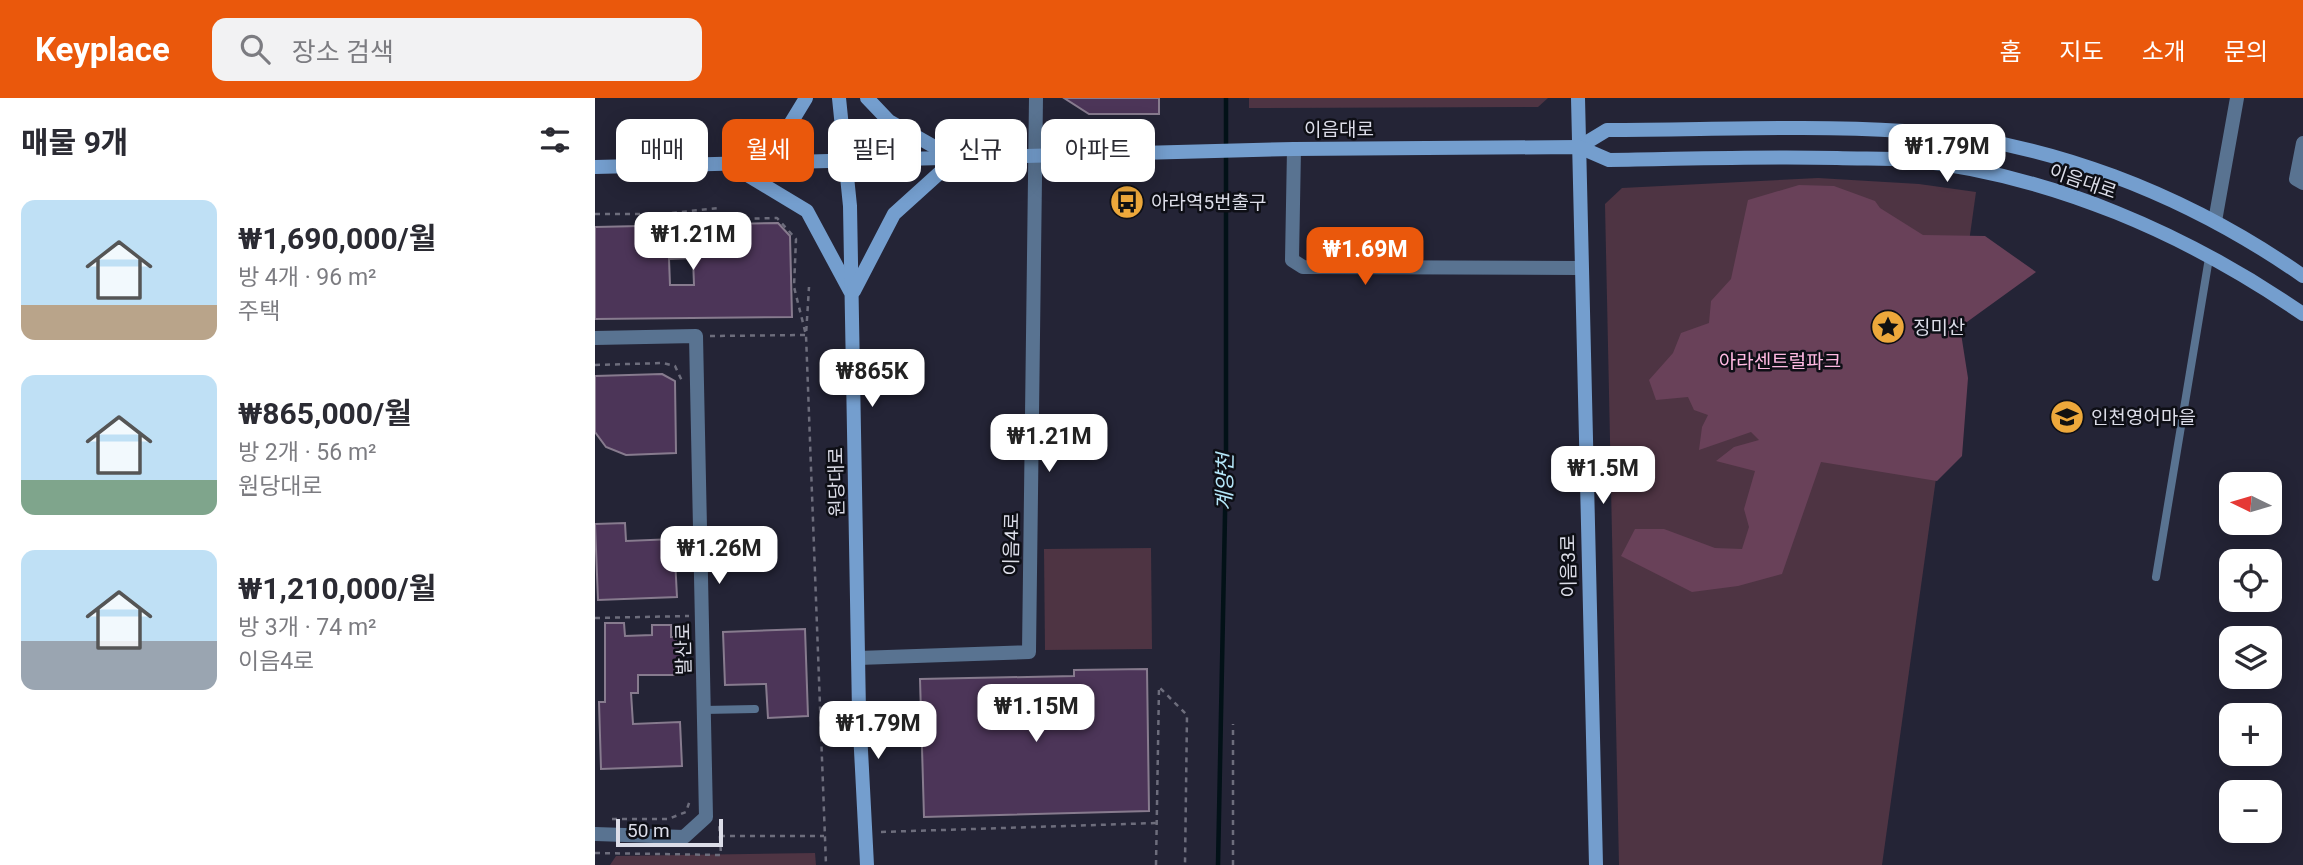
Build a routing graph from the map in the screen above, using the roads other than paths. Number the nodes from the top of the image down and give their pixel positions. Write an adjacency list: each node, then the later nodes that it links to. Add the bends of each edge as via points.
1 (806, 98): 7 (main road)
2 (839, 98): 8 (main road, 원당대로)
3 (867, 98): 11 (main road, via 888,121)
4 (1036, 98): 14 (street, 이음4로)
5 (1578, 98): 10 (main road, 이음3로)
6 (2237, 98): 21 (street)
7 (793, 119)
8 (841, 119)
9 (2303, 143): 20 (street, via 2296,179)
10 (1579, 146): 12 (main road, 이음대로); 21 (main road, 이음대로, via 1607,130 1905,131 2057,156); 22 (main road, 이음대로, via 1609,160 1910,160 1983,172 2098,205); 23 (main road, 이음3로)
11 (935, 147)
12 (1294, 149): 14 (main road, 이음대로); 23 (street, via 1292,260 1303,267)
13 (1027, 156): 14 (main road, 이음대로)
14 (1034, 156): 29 (street, 이음4로, via 1029,652)
15 (722, 164): 16 (main road, 이음대로)
16 (595, 167)
17 (935, 177): 25 (main road, via 894,214)
18 (759, 182): 25 (main road, via 807,211)
19 (847, 182): 25 (main road, 원당대로)
20 (2303, 183)
21 (2215, 221): 24 (main road, 이음대로)
22 (2209, 258): 26 (main road, 이음대로); 28 (lane)
23 (1580, 268): 34 (main road, 이음3로)
24 (2303, 276)
25 (852, 295): 29 (main road, 원당대로)
26 (2303, 314)
27 (595, 338): 31 (street, 발산로, via 696,336)
28 (2155, 577)
29 (858, 658): 33 (main road, 원당대로)
30 (755, 709): 31 (lane)
31 (704, 710): 32 (street, 발산로, via 706,817 684,837)
32 (595, 834)
33 (867, 865)
34 (1596, 865)

